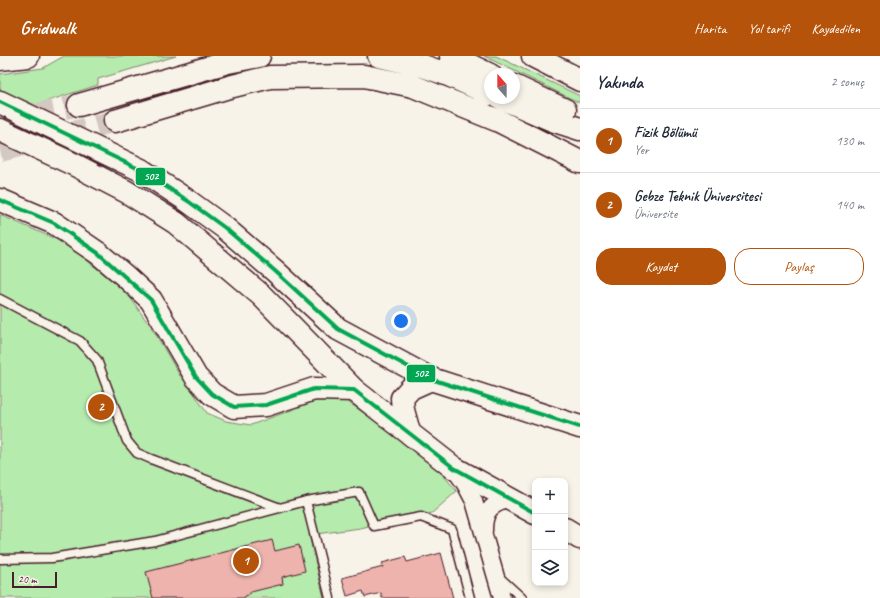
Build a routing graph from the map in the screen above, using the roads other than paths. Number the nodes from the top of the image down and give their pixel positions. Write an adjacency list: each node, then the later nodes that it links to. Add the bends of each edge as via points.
1 (28, 56): 6 (main road)
2 (259, 56): 13 (main road, via 228,62)
3 (379, 56): 10 (main road, via 440,72)
4 (451, 56): 7 (main road)
5 (533, 56): 8 (main road)
6 (0, 59)
7 (484, 72)
8 (580, 80)
9 (520, 89): 14 (main road)
10 (484, 91)
11 (0, 102): 21 (main road, via 147,174 225,228 338,329)
12 (514, 104): 16 (main road)
13 (80, 105)
14 (580, 118)
15 (115, 121): 18 (main road, via 270,77 364,76 413,86 499,121)
16 (580, 129)
17 (0, 130): 22 (main road, via 127,192 176,224 261,295)
18 (580, 162)
19 (0, 200): 22 (main road, via 54,224 120,271 151,300 196,377 212,394 234,407 266,405 314,389)
20 (0, 299): 28 (lane, via 80,341 89,350 97,360 127,441 137,453)
21 (431, 380): 23 (main road); 24 (main road, via 411,388 402,398)
22 (354, 390): 24 (main road)
23 (580, 427)
24 (409, 432): 25 (main road)
25 (454, 468): 26 (main road); 31 (street, via 474,501)
26 (509, 499): 29 (main road); 31 (street, via 495,503 489,510 484,521)
27 (306, 501): 28 (lane); 35 (lane); 36 (lane, via 359,492 374,526 421,517 452,529)
28 (280, 508): 33 (lane, via 155,541 52,558)
29 (532, 511)
30 (568, 531): 32 (main road)
31 (484, 537): 34 (street)
32 (580, 538)
33 (0, 559)
34 (495, 574): 37 (street); 38 (lane)
35 (330, 598)
36 (470, 598)
37 (502, 598)
38 (522, 598)

